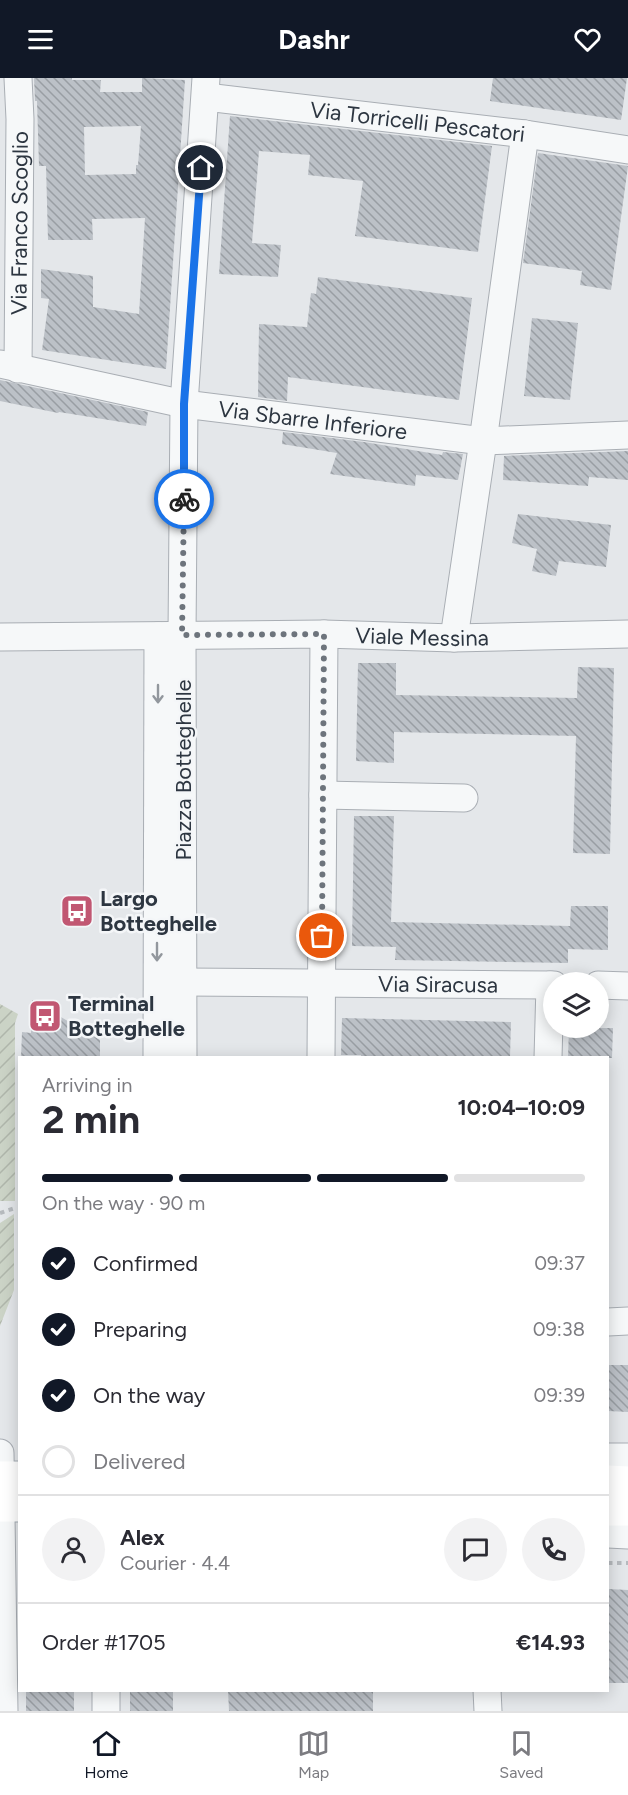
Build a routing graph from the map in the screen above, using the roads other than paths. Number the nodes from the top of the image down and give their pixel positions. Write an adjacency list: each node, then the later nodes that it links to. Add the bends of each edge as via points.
1 (18, 78): 5 (street, Via Franco Scoglio, via 20,131)
2 (206, 87): 3 (street, Via Torricelli Pescatori); 6 (street)
3 (525, 134): 4 (street, Via Torricelli Pescatori); 8 (street)
4 (628, 150)
5 (9, 366): 6 (street, Via Sbarre Inferiore)
6 (184, 404): 8 (street, Via Sbarre Inferiore); 11 (street)
7 (628, 435): 8 (street, Via Sbarre Inferiore)
8 (483, 441): 13 (street)
9 (324, 634): 11 (street, Viale Messina); 13 (street, Viale Messina); 14 (street)
10 (628, 634): 13 (street, Viale Messina)
11 (170, 636): 12 (street, Viale Messina); 16 (street, Piazza Botteghelle); 22 (street, one-way to 22)
12 (0, 637)
13 (454, 638)
14 (323, 795): 15 (street); 17 (street)
15 (464, 798)
16 (183, 982): 17 (street); 23 (street, Piazza Botteghelle)
17 (322, 982): 18 (street, Via Siracusa); 24 (street)
18 (543, 985)
19 (609, 985): 20 (street)
20 (628, 986)
21 (549, 1038): 25 (street)
22 (157, 1056)
23 (183, 1056)
24 (321, 1056)
25 (548, 1056)
26 (609, 1322): 27 (street)
27 (628, 1322)
28 (0, 1453): 29 (street); 35 (street)
29 (18, 1453)
30 (609, 1457): 31 (street)
31 (628, 1457)
32 (18, 1482): 35 (main road)
33 (609, 1482): 34 (main road)
34 (628, 1483)
35 (5, 1507): 40 (street)
36 (609, 1509): 37 (main road)
37 (628, 1509)
38 (609, 1534): 39 (street)
39 (628, 1535)
40 (11, 1621): 43 (street)
41 (106, 1692): 44 (street)
42 (487, 1692): 45 (street)
43 (4, 1711)
44 (106, 1711)
45 (488, 1711)

